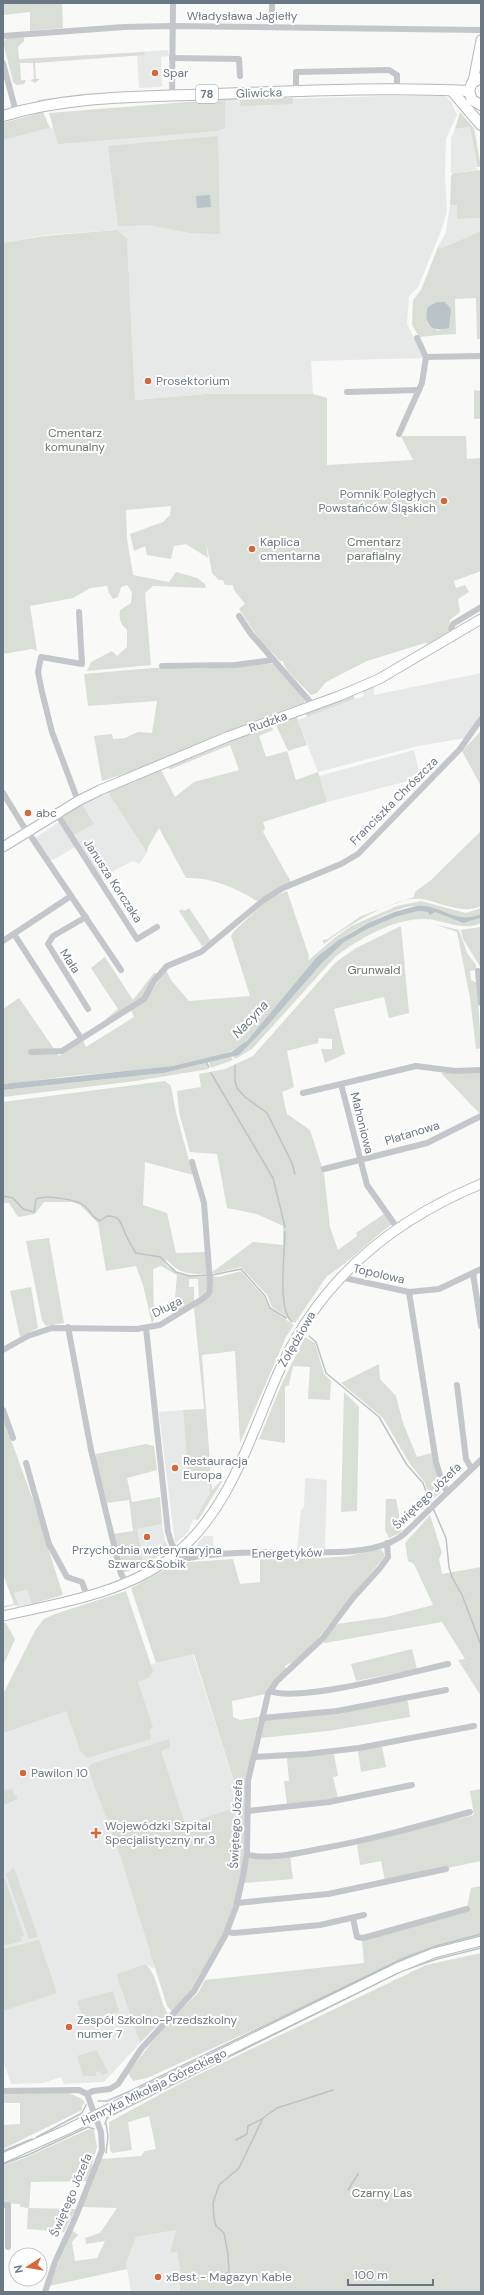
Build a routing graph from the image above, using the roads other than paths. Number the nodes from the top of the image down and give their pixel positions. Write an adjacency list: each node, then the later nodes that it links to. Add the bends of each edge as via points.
1 (173, 3): 3 (street)
2 (272, 3): 4 (street)
3 (173, 26): 4 (street, Władysława Jagiełły); 6 (street, Władysława Jagiełły); 8 (street)
4 (272, 27): 5 (street, Władysława Jagiełły)
5 (481, 30)
6 (3, 36)
7 (481, 40): 11 (main road)
8 (172, 58): 10 (street, via 239,59); 15 (street)
9 (3, 63): 17 (street)
10 (240, 76)
11 (474, 84): 13 (main road, Gliwicka / 78); 16 (main road, via 470,98)
12 (397, 89): 13 (main road, Gliwicka / 78); 14 (main road, Gliwicka / 78); 14 (street, via 397,75 389,70 296,72)
13 (452, 91): 20 (main road)
14 (296, 92): 15 (main road, Gliwicka / 78)
15 (172, 96): 17 (main road, Gliwicka / 78, via 79,102)
16 (478, 104): 18 (main road)
17 (16, 112): 19 (main road, Gliwicka / 78)
18 (481, 112)
19 (3, 116)
20 (481, 125)
21 (417, 338): 23 (street)
22 (481, 356): 23 (street)
23 (426, 358): 24 (street)
24 (418, 390): 25 (street); 26 (street)
25 (347, 392)
26 (399, 434)
27 (481, 607): 31 (street, via 453,624 451,629)
28 (79, 612): 37 (street, via 82,664 42,657 38,672 52,732)
29 (239, 616): 32 (street)
30 (481, 619): 31 (main road, Rudzka)
31 (454, 636): 34 (main road, Rudzka, via 385,676)
32 (273, 660): 33 (street, via 250,664); 34 (street)
33 (162, 666)
34 (314, 705): 37 (main road, Rudzka, via 209,744)
35 (481, 719): 51 (street, Franciszka Chrószcza, via 460,750 358,854 341,864 283,888 265,899 201,952 168,966 154,981 144,999 62,1051)
36 (3, 793): 39 (street)
37 (78, 801): 38 (main road, Rudzka)
38 (57, 814): 39 (main road, Rudzka); 43 (street, Janusza Korczaka, via 137,940)
39 (28, 832): 40 (main road, Rudzka); 41 (street)
40 (3, 847)
41 (71, 896): 42 (street); 44 (street)
42 (86, 917): 46 (street); 49 (street, Mała, via 53,936 48,944)
43 (157, 927)
44 (14, 934): 45 (street); 50 (street)
45 (3, 941)
46 (121, 970)
47 (478, 971): 48 (street)
48 (481, 1003)
49 (88, 1009)
50 (79, 1035)
51 (30, 1052)
52 (481, 1070): 53 (street, Mahoniowa, via 456,1071 416,1066)
53 (341, 1084): 54 (street); 56 (street, Mahoniowa)
54 (303, 1093)
55 (481, 1116): 56 (street, Platanowa, via 427,1143)
56 (360, 1159): 58 (street, Platanowa); 60 (street, Mahoniowa, via 367,1187)
57 (192, 1162): 67 (street, Długa, via 204,1203 210,1290 204,1298 173,1319)
58 (324, 1169)
59 (481, 1184): 60 (main road, Żołędziowa, via 437,1204)
60 (398, 1229): 63 (main road, Żołędziowa)
61 (481, 1269): 62 (street, Topolowa)
62 (473, 1274): 64 (street, Topolowa, via 439,1289); 65 (street)
63 (340, 1277): 64 (street, Topolowa); 77 (main road, Żołędziowa, via 314,1309 294,1341 226,1491)
64 (409, 1292): 75 (street, via 436,1462)
65 (481, 1326)
66 (68, 1327): 67 (street, Długa, via 122,1330); 68 (street, Długa, via 42,1330); 78 (street, via 91,1450 119,1568)
67 (146, 1328): 77 (street, via 168,1532 172,1545)
68 (3, 1350)
69 (457, 1385): 74 (street, via 466,1459)
70 (3, 1410): 71 (street)
71 (13, 1438)
72 (481, 1460): 74 (street, Świętego Józefa)
73 (26, 1463): 79 (street, via 51,1547 67,1577 82,1582)
74 (471, 1468): 75 (street, Świętego Józefa)
75 (447, 1491): 76 (street, Świętego Józefa, via 401,1537)
76 (387, 1543): 77 (street, Energetyków, via 342,1552); 83 (street, Świętego Józefa, via 388,1557 380,1568 322,1639)
77 (182, 1555): 78 (main road)
78 (126, 1582): 79 (main road)
79 (87, 1596): 80 (main road)
80 (3, 1616)
81 (448, 1664): 83 (street, via 309,1692)
82 (446, 1690): 84 (street, via 337,1711)
83 (270, 1691): 84 (street, Świętego Józefa)
84 (262, 1718): 86 (street, Świętego Józefa)
85 (474, 1726): 86 (street, via 330,1752)
86 (254, 1757): 88 (street, Świętego Józefa, via 248,1781)
87 (412, 1785): 88 (street, via 329,1802)
88 (248, 1811): 90 (street, Świętego Józefa)
89 (470, 1812): 90 (street, via 343,1845 301,1853)
90 (247, 1855): 92 (street, Świętego Józefa)
91 (446, 1869): 92 (street, via 328,1894)
92 (237, 1903): 96 (street, Świętego Józefa)
93 (467, 1909): 95 (street, via 363,1938 358,1937)
94 (364, 1915): 95 (street)
95 (353, 1918): 96 (street, via 320,1925)
96 (227, 1932): 99 (street, Świętego Józefa, via 194,1991 141,2049 118,2084)
97 (481, 1942): 100 (main road, Henryka Mikołaja Góreckiego, via 434,1953 397,1968)
98 (3, 2090): 99 (street, via 79,2090)
99 (87, 2094): 100 (street, Świętego Józefa)
100 (96, 2115): 101 (main road, Henryka Mikołaja Góreckiego); 104 (street, Świętego Józefa, via 102,2137 101,2154 55,2262)
101 (3, 2158)
102 (3, 2205): 103 (street, via 8,2205)
103 (8, 2247)
104 (45, 2292)

